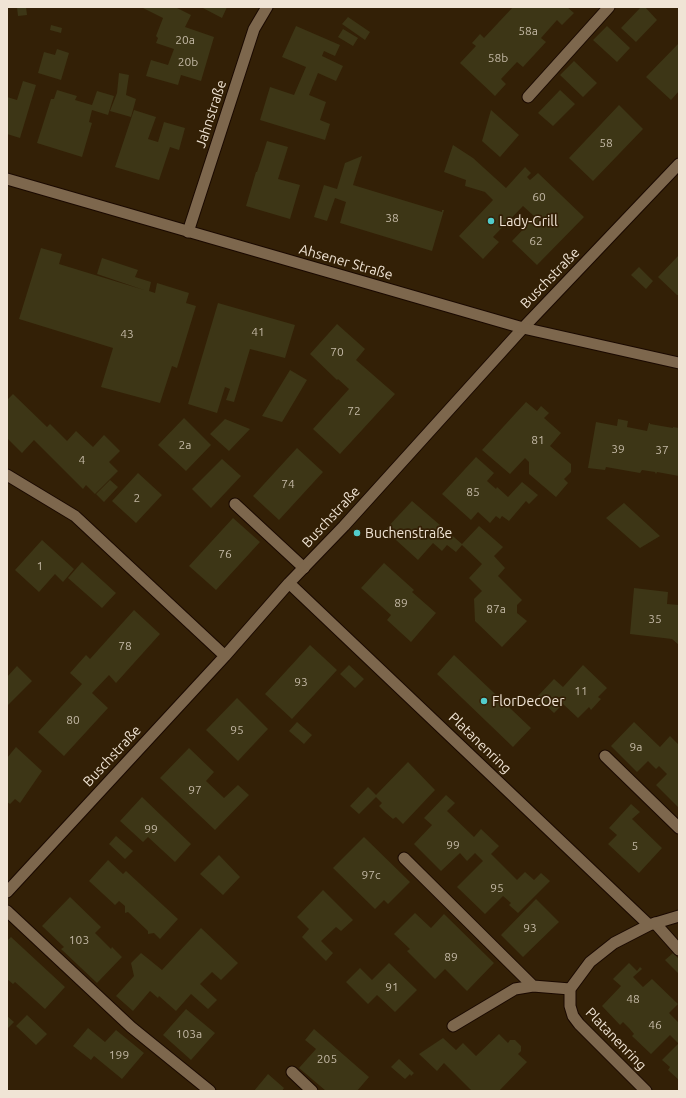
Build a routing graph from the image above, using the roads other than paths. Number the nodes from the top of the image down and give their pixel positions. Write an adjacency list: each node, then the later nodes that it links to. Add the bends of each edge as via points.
1 (267, 7): 6 (street, Jahnstraße, via 254,29)
2 (609, 7): 3 (street)
3 (528, 97)
4 (679, 164): 7 (street, Buschstraße)
5 (7, 179): 6 (street, Ahsener Straße)
6 (188, 232): 7 (street, Ahsener Straße)
7 (523, 328): 8 (street, Ahsener Straße); 11 (street, Buschstraße)
8 (679, 363)
9 (7, 475): 13 (street, via 75,516)
10 (235, 504): 11 (street)
11 (304, 568): 12 (street, Buschstraße)
12 (289, 583): 13 (street, Buschstraße); 20 (street, Platanenring)
13 (225, 656): 17 (street, Buschstraße)
14 (605, 756): 15 (street)
15 (679, 828)
16 (404, 858): 22 (street)
17 (7, 892)
18 (7, 911): 26 (street, via 131,1027)
19 (679, 916): 20 (street)
20 (652, 924): 21 (street, Platanenring); 23 (street, via 614,943 590,962)
21 (679, 950)
22 (533, 986): 23 (street); 24 (street, via 515,989)
23 (570, 989): 28 (street, Platanenring, via 573,1016)
24 (453, 1026)
25 (292, 1072): 27 (street)
26 (210, 1091)
27 (312, 1091)
28 (646, 1091)

